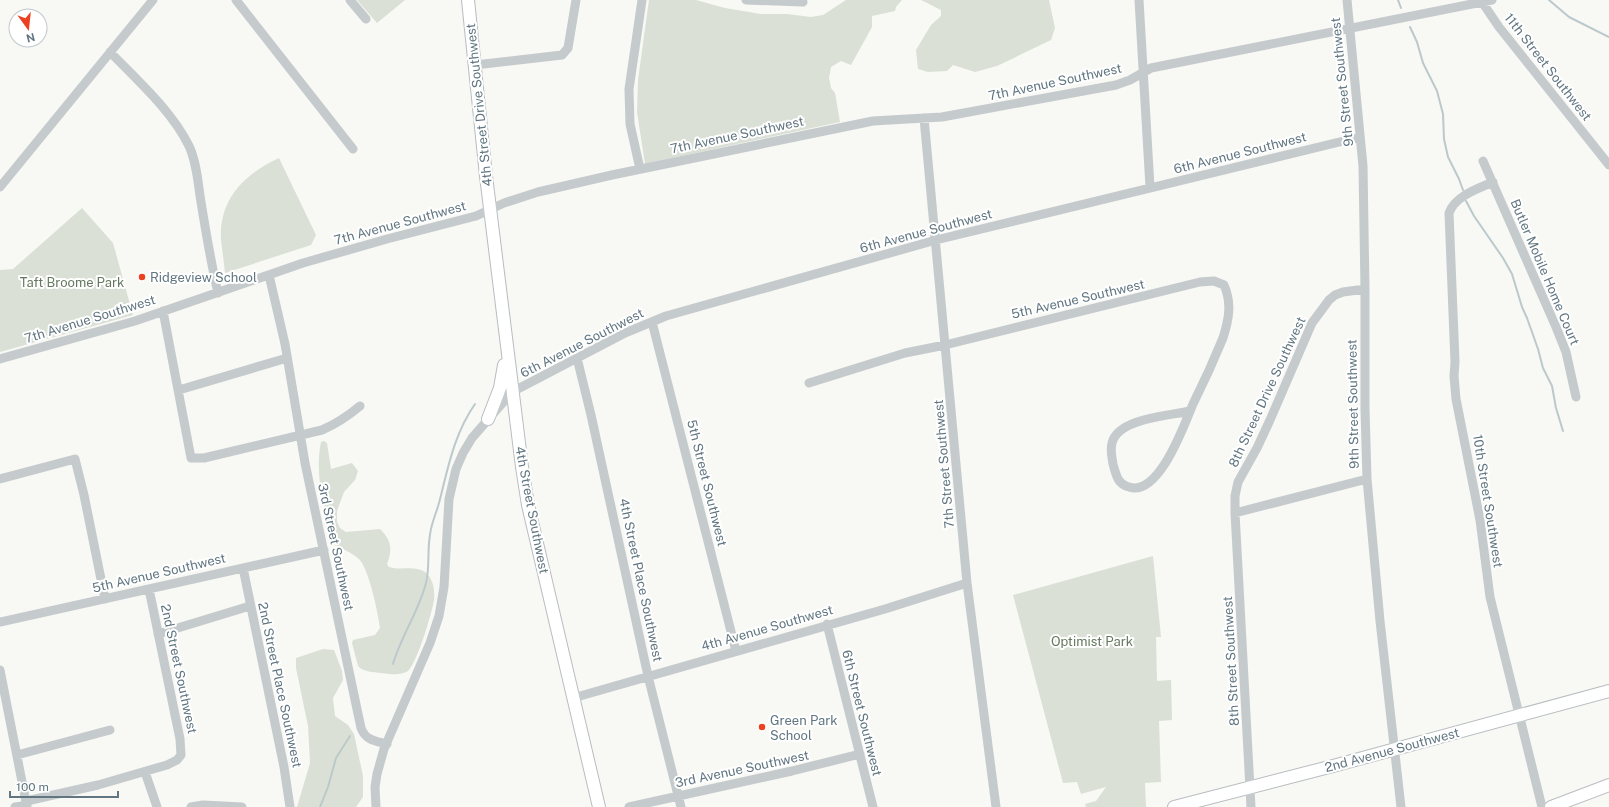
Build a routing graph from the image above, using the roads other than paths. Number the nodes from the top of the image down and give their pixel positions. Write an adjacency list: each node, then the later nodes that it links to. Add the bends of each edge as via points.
1 (153, 0): 15 (street)
2 (236, 0): 20 (street)
3 (350, 0): 13 (street)
4 (468, 0): 16 (main road, 4th Street Drive Southwest)
5 (576, 0): 16 (street, via 568,48 562,55)
6 (642, 0): 23 (street, via 629,89 630,124)
7 (746, 0): 11 (street)
8 (1139, 0): 17 (street)
9 (1347, 0): 14 (street, 9th Street Southwest)
10 (1492, 0): 12 (street, 7th Avenue Southwest)
11 (802, 2)
12 (1482, 2): 14 (street, 7th Avenue Southwest); 22 (street, 11th Street Southwest, via 1499,28)
13 (366, 19)
14 (1350, 29): 17 (street, 7th Avenue Southwest, via 1230,51); 19 (street, 9th Street Southwest)
15 (110, 52): 25 (street); 31 (street, via 164,109 183,134 189,147 196,170)
16 (475, 65): 27 (main road, 4th Street Drive Southwest)
17 (1143, 71): 18 (street, 7th Avenue Southwest, via 1130,80 1116,85 978,111); 26 (street)
18 (924, 118): 23 (street, 7th Avenue Southwest, via 873,121); 28 (street, 7th Street Southwest)
19 (1360, 137): 26 (street, 6th Avenue Southwest, via 1184,181); 30 (street, 9th Street Southwest, via 1363,166)
20 (353, 148)
21 (1483, 161): 24 (street, Butler Mobile Home Court)
22 (1609, 165)
23 (640, 169): 27 (street, 7th Avenue Southwest, via 538,192)
24 (1493, 182): 42 (street, Butler Mobile Home Court, via 1566,352); 64 (street, 10th Street Southwest, via 1460,198 1453,205 1449,220 1455,385 1480,520 1490,597)
25 (0, 187)
26 (1150, 187): 28 (street, 6th Avenue Southwest)
27 (490, 210): 29 (street, 7th Avenue Southwest); 34 (main road, 4th Street Southwest)
28 (936, 240): 33 (street, 6th Avenue Southwest); 35 (street, 7th Street Southwest)
29 (269, 275): 31 (street, 7th Avenue Southwest); 36 (street, 3rd Street Southwest)
30 (1365, 289): 47 (street, 9th Street Southwest, via 1364,409); 49 (street, 8th Street Drive Southwest, via 1335,295 1312,323 1257,448 1238,482)
31 (218, 293): 32 (street, 7th Avenue Southwest)
32 (163, 311): 38 (street, 7th Avenue Southwest); 40 (street)
33 (652, 322): 37 (street, 6th Avenue Southwest, via 624,333); 59 (street, 5th Street Southwest)
34 (506, 336): 41 (main road, 4th Street Southwest); 45 (main road, via 502,380)
35 (945, 345): 39 (street, 5th Avenue Southwest, via 905,353); 44 (street, 5th Avenue Southwest, via 1200,282 1214,281 1224,285 1229,307 1228,321 1216,355); 52 (street, 7th Street Southwest)
36 (287, 358): 40 (street); 46 (street, 3rd Street Southwest)
37 (577, 358): 41 (street, 6th Avenue Southwest); 61 (street, 4th Street Place Southwest)
38 (0, 359)
39 (809, 383)
40 (179, 390): 46 (street, via 191,458 204,458)
41 (512, 392): 45 (street); 63 (main road, 4th Street Southwest, via 528,505)
42 (1576, 397)
43 (360, 406): 46 (street, via 336,424)
44 (1190, 412): 44 (street, 5th Avenue Southwest, via 1170,455 1151,481 1134,489 1119,482 1111,451 1116,434 1133,423)
45 (488, 419): 66 (street, via 469,443 456,469 449,499 444,587 439,616)
46 (300, 436): 50 (street, 3rd Street Southwest)
47 (1367, 479): 49 (street); 67 (street, 9th Street Southwest)
48 (0, 480): 54 (street, via 75,460 86,501)
49 (1235, 513): 72 (street, 8th Street Southwest)
50 (324, 550): 51 (street, 5th Avenue Southwest); 66 (street, 3rd Street Southwest, via 362,728 369,739)
51 (243, 568): 53 (street, 5th Avenue Southwest); 55 (street, 2nd Street Place Southwest)
52 (967, 583): 57 (street, 4th Avenue Southwest); 85 (street, 7th Street Southwest)
53 (149, 589): 54 (street, 5th Avenue Southwest); 58 (street, 2nd Street Southwest)
54 (105, 599): 56 (street, 5th Avenue Southwest)
55 (250, 606): 58 (street); 79 (street, 2nd Street Place Southwest)
56 (0, 622)
57 (827, 624): 59 (street, 4th Avenue Southwest); 68 (street, 6th Street Southwest)
58 (158, 634): 70 (street, 2nd Street Southwest, via 180,739 181,755 171,764)
59 (736, 651): 61 (street, 4th Avenue Southwest)
60 (0, 670): 69 (street)
61 (648, 676): 63 (street, 4th Avenue Southwest); 73 (street, 4th Street Place Southwest)
62 (1609, 691): 64 (main road, 2nd Avenue Southwest)
63 (573, 698): 81 (main road, 4th Street Southwest)
64 (1519, 716): 67 (main road, 2nd Avenue Southwest); 89 (street, 10th Street Southwest)
65 (110, 730): 69 (street)
66 (387, 744): 80 (street, via 377,774)
67 (1394, 749): 72 (main road, 2nd Avenue Southwest); 88 (street, 9th Street Southwest)
68 (860, 754): 73 (street, 3rd Avenue Southwest); 84 (street, 6th Street Southwest)
69 (17, 755): 74 (street)
70 (145, 772): 74 (street, via 31,800); 76 (street)
71 (1609, 785): 90 (main road)
72 (1249, 788): 86 (main road, 2nd Avenue Southwest); 87 (street, 8th Street Southwest)
73 (679, 796): 82 (street, 3rd Avenue Southwest); 83 (street, 4th Street Place Southwest)
74 (27, 805): 75 (street)
75 (15, 807)
76 (157, 807)
77 (191, 807): 78 (street)
78 (242, 807)
79 (290, 807)
80 (376, 807)
81 (598, 807)
82 (629, 807)
83 (681, 807)
84 (873, 807)
85 (996, 807)
86 (1174, 807)
87 (1251, 807)
88 (1401, 807)
89 (1542, 807)
90 (1551, 807)

